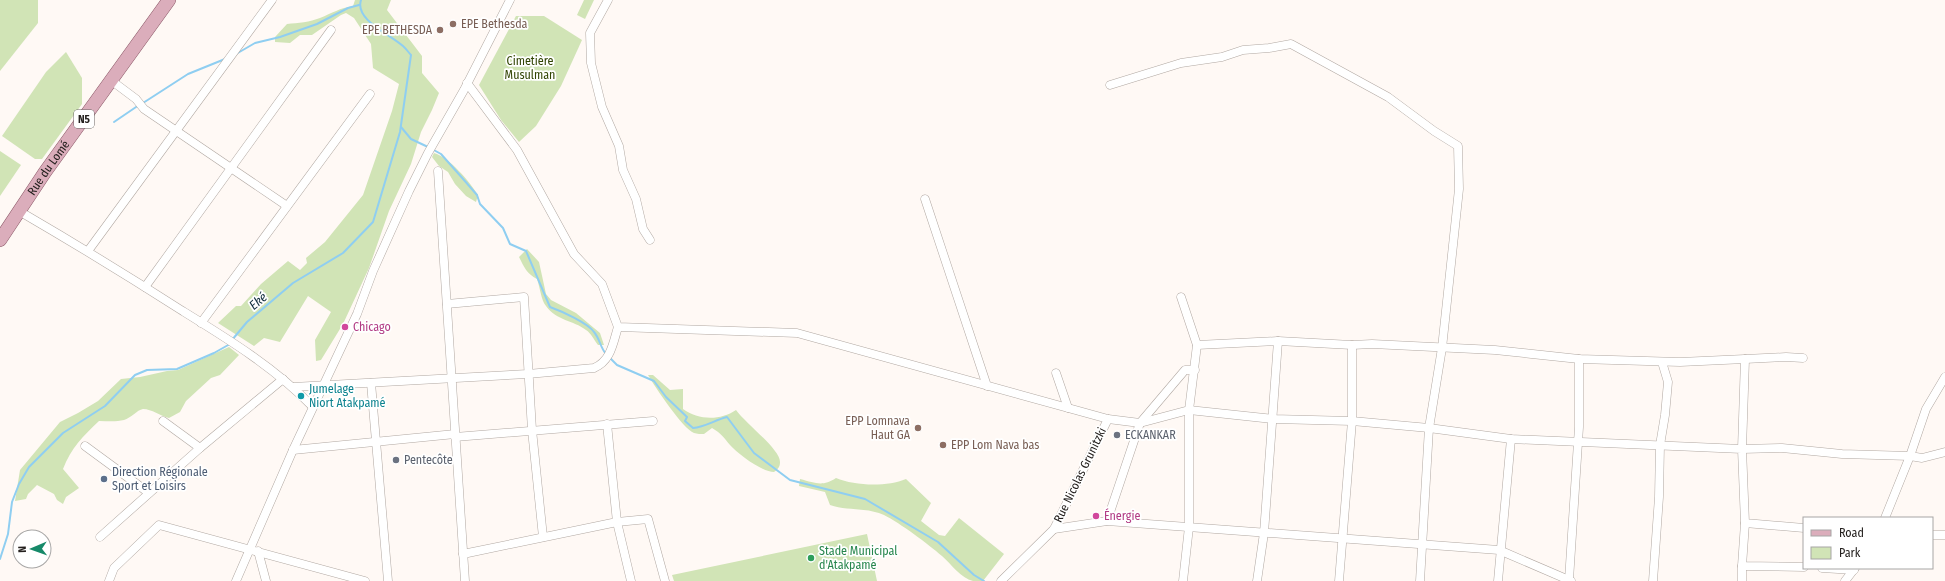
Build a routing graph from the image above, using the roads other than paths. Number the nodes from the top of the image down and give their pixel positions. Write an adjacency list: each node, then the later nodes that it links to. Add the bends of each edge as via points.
1 (169, 0): 6 (main road, Rue du Lomé / N5)
2 (272, 0): 10 (street)
3 (510, 0): 7 (street)
4 (608, 0): 17 (street, via 590,33 591,63 602,108 619,146 622,170 636,199 643,229)
5 (331, 30): 11 (street)
6 (112, 81): 10 (street, via 144,109); 15 (main road, Rue du Lomé / N5, via 45,172)
7 (467, 83): 23 (street, via 517,150 574,254 602,284); 39 (street, via 428,153 378,258 357,314)
8 (1110, 85): 27 (street, via 1181,63 1222,57 1243,50 1291,44 1388,97 1458,146 1459,188)
9 (370, 94): 14 (street)
10 (176, 131): 11 (street); 18 (street)
11 (231, 168): 14 (street); 19 (street)
12 (438, 171): 21 (street)
13 (925, 199): 40 (street)
14 (288, 206): 22 (street)
15 (20, 211): 16 (main road, Rue du Lomé / N5); 18 (street)
16 (0, 240)
17 (650, 240)
18 (88, 251): 19 (street)
19 (145, 287): 22 (street)
20 (1182, 297): 25 (street)
21 (447, 304): 34 (street, via 524,297); 35 (street)
22 (201, 323): 37 (street, via 239,345)
23 (618, 327): 34 (street, via 609,354 601,365 594,368); 40 (street, via 797,333)
24 (1278, 341): 25 (street); 26 (street); 46 (street)
25 (1197, 345): 32 (street)
26 (1352, 345): 27 (street); 49 (street)
27 (1442, 348): 29 (street, via 1495,350); 52 (street)
28 (1803, 358): 30 (street)
29 (1579, 359): 31 (street); 56 (street)
30 (1745, 359): 31 (street); 61 (street)
31 (1662, 362): 58 (street, via 1668,382)
32 (1195, 370): 44 (street); 50 (street, via 1185,370)
33 (1056, 373): 43 (street)
34 (528, 374): 35 (street); 53 (street)
35 (452, 377): 38 (street); 54 (street)
36 (1945, 377): 64 (street, via 1926,409)
37 (282, 379): 41 (street); 60 (street)
38 (371, 383): 39 (street); 57 (street)
39 (323, 384): 41 (street); 42 (street)
40 (987, 386): 43 (street)
41 (293, 387): 42 (street)
42 (312, 407): 62 (street)
43 (1068, 408): 45 (street)
44 (1189, 410): 46 (street); 50 (street); 70 (street)
45 (1108, 419): 50 (street); 72 (street, Rue Nicolas Grunitzki)
46 (1273, 419): 49 (street); 73 (street)
47 (163, 421): 60 (street)
48 (653, 421): 51 (street)
49 (1352, 421): 52 (street); 78 (street)
50 (1140, 423): 67 (street)
51 (607, 424): 53 (street); 68 (street)
52 (1429, 428): 55 (street); 79 (street)
53 (532, 430): 54 (street); 77 (street)
54 (455, 435): 57 (street); 82 (street)
55 (1511, 439): 56 (street); 81 (street)
56 (1578, 442): 58 (street); 100 (street)
57 (376, 443): 62 (street); 90 (street)
58 (1660, 445): 61 (street); 101 (street)
59 (84, 446): 65 (street)
60 (200, 448): 65 (street)
61 (1742, 449): 64 (street, via 1782,448 1842,454); 69 (street)
62 (292, 450): 80 (street)
63 (1945, 452): 64 (street, via 1922,458)
64 (1910, 456): 66 (street)
65 (149, 493): 76 (street)
66 (1885, 517)
67 (1107, 521): 70 (street); 72 (street)
68 (617, 522): 77 (street); 92 (street); 93 (street, via 648,519)
69 (1745, 523): 71 (street); 83 (street)
70 (1188, 527): 73 (street); 95 (street)
71 (1803, 528)
72 (1054, 529): 94 (street, Rue Nicolas Grunitzki)
73 (1264, 532): 78 (street); 96 (street)
74 (1933, 534): 75 (street)
75 (1945, 535)
76 (100, 537)
77 (543, 537): 82 (street)
78 (1343, 538): 79 (street); 97 (street)
79 (1423, 544): 81 (street); 98 (street)
80 (254, 550): 86 (street, via 159,525 114,568); 87 (street); 88 (street); 89 (street)
81 (1499, 550): 99 (street); 100 (street)
82 (463, 554): 91 (street)
83 (1742, 566): 84 (street); 102 (street)
84 (1803, 567)
85 (1854, 569): 103 (street)
86 (109, 581)
87 (236, 581)
88 (266, 581)
89 (365, 581)
90 (388, 581)
91 (465, 581)
92 (631, 581)
93 (665, 581)
94 (1001, 581)
95 (1183, 581)
96 (1257, 581)
97 (1340, 581)
98 (1420, 581)
99 (1498, 581)
100 (1570, 581)
101 (1653, 581)
102 (1742, 581)
103 (1845, 581)

